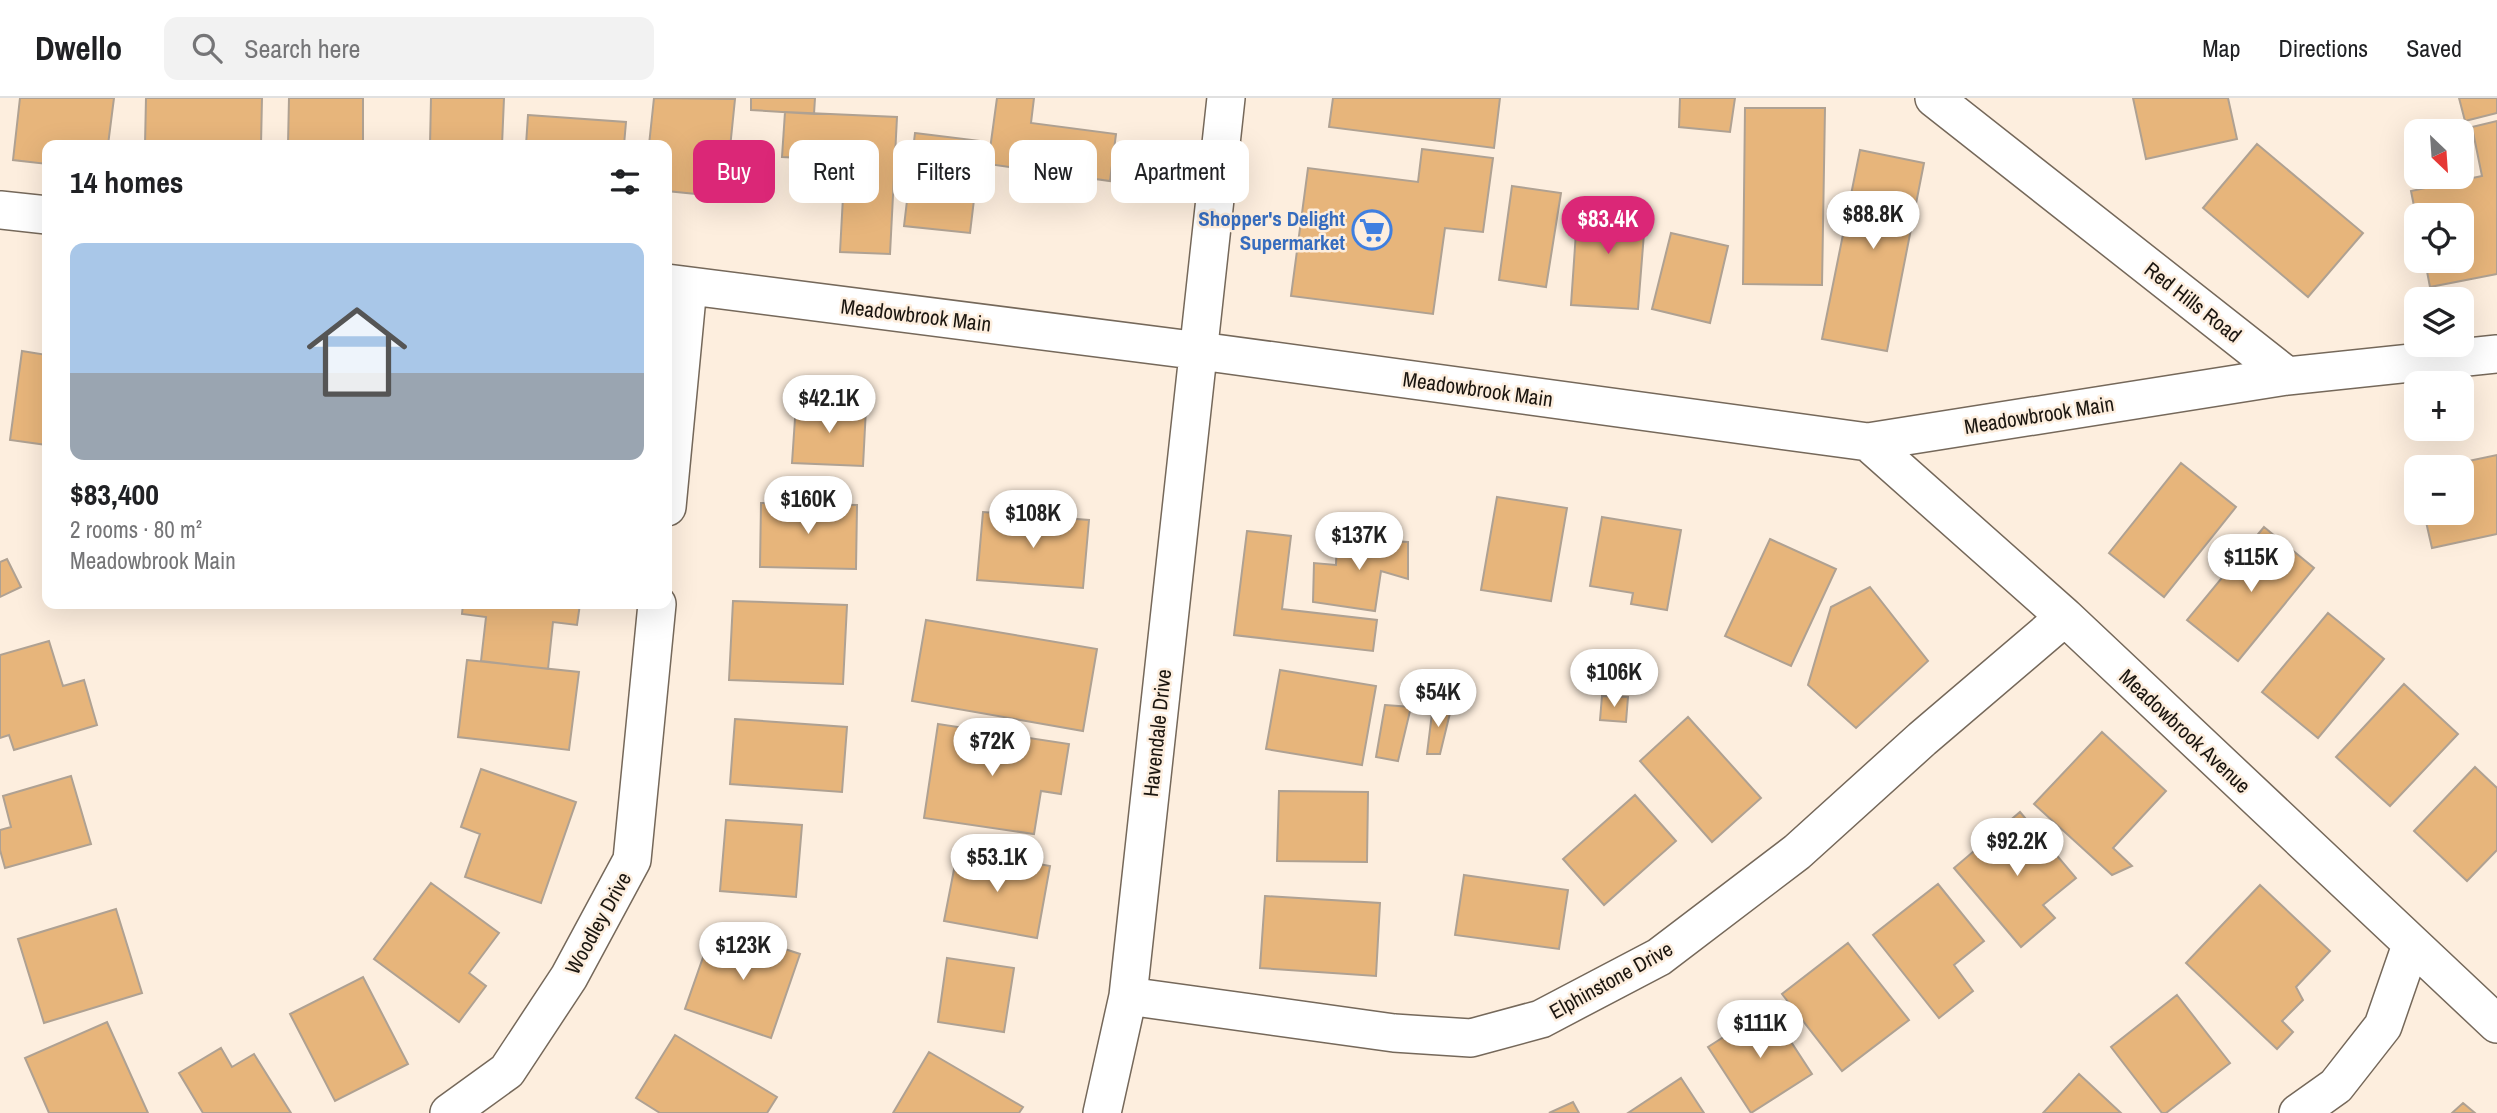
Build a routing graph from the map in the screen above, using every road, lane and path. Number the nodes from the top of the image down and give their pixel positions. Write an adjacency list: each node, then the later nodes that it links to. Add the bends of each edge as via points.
1 (1226, 98): 6 (street, Havendale Drive)
2 (1934, 98): 8 (street, Red Hills Road)
3 (0, 210): 4 (street)
4 (42, 214)
5 (678, 285): 6 (street, Meadowbrook Main); 9 (street)
6 (1199, 351): 10 (street, Meadowbrook Main); 14 (street, Havendale Drive)
7 (2497, 354): 8 (street)
8 (2287, 376): 10 (street, Meadowbrook Main)
9 (672, 407)
10 (1868, 442): 12 (street, Meadowbrook Avenue)
11 (657, 609): 16 (street, Woodley Drive, via 632,860 569,977 507,1071)
12 (2065, 617): 13 (street, Meadowbrook Avenue); 14 (street, Elphinstone Drive, via 1797,852 1659,957 1541,1019 1471,1038 1394,1033)
13 (2411, 945): 15 (street, Meadowbrook Avenue); 18 (street, via 2383,1026 2336,1086)
14 (1128, 996): 17 (street, Havendale Drive)
15 (2497, 1024)
16 (449, 1113)
17 (1102, 1113)
18 (2298, 1113)

